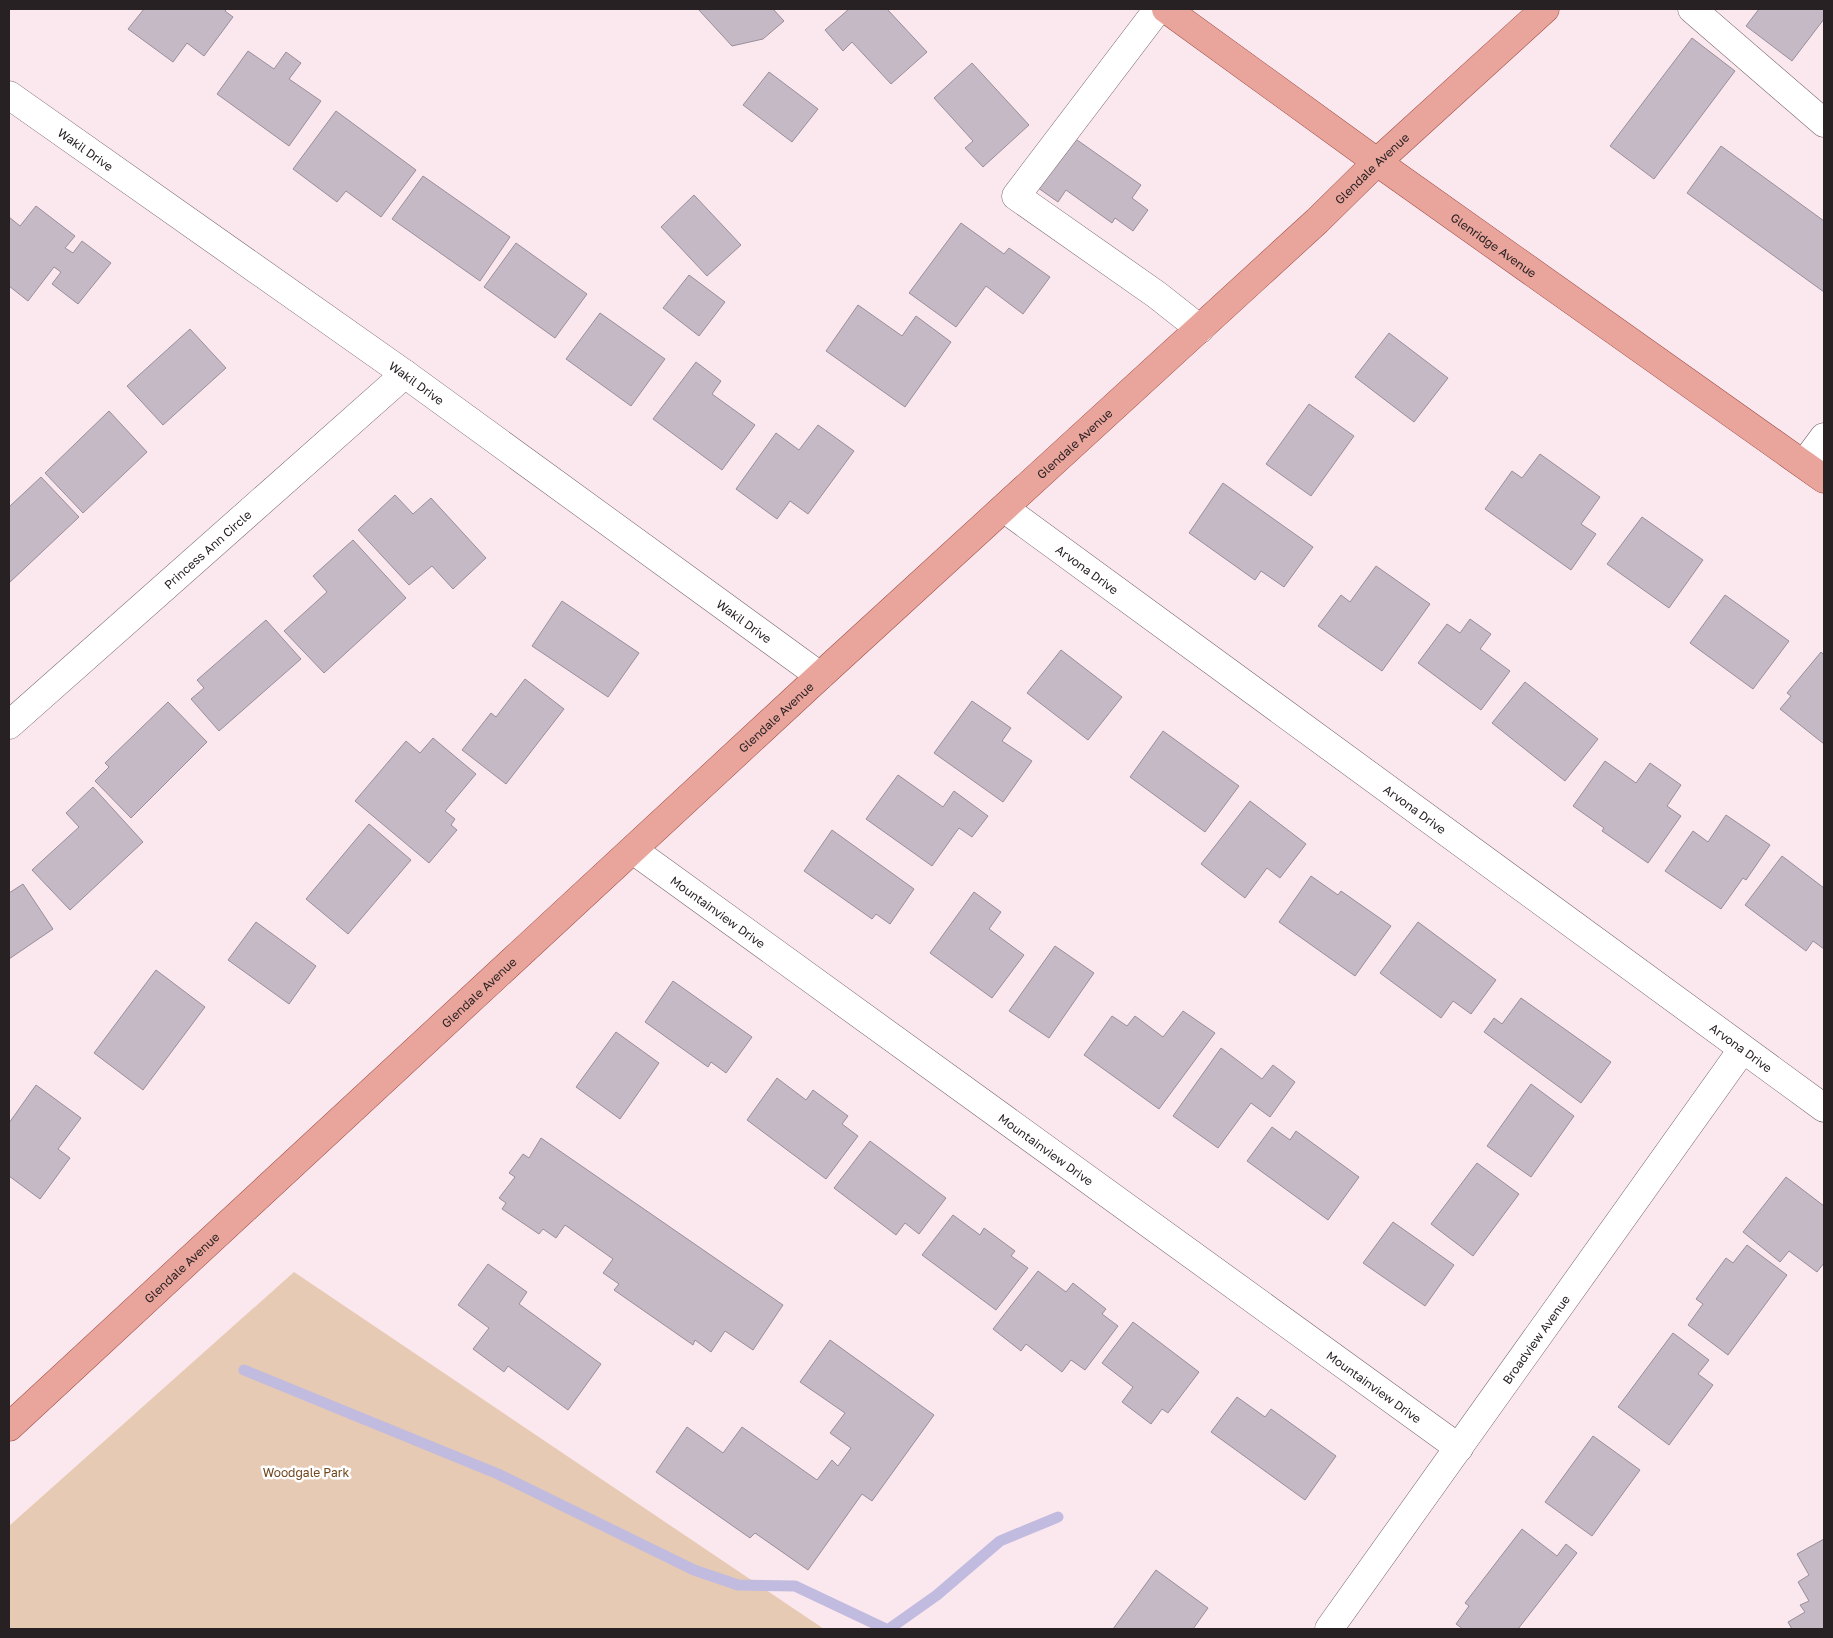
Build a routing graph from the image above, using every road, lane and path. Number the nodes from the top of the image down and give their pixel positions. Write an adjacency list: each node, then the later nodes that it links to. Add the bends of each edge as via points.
1 (1158, 9): 8 (street, via 1016,196)
2 (1166, 9): 7 (main road, Glenridge Avenue)
3 (1544, 9): 7 (main road, Glendale Avenue)
4 (1692, 9): 6 (street)
5 (9, 95): 9 (street, Wakil Drive)
6 (1824, 124)
7 (1377, 162): 8 (main road, Glendale Avenue); 11 (main road, Glenridge Avenue)
8 (1200, 329): 12 (main road, Glendale Avenue)
9 (405, 374): 13 (street, Wakil Drive); 14 (street, Princess Ann Circle)
10 (1824, 437): 11 (street)
11 (1814, 471)
12 (1005, 509): 13 (main road, Glendale Avenue); 16 (street, Arvona Drive)
13 (820, 676): 15 (main road, Glendale Avenue)
14 (9, 725)
15 (633, 850): 18 (main road, Glendale Avenue); 19 (street, Mountainview Drive)
16 (1742, 1050): 17 (street, Arvona Drive); 19 (street, Broadview Avenue)
17 (1824, 1108)
18 (9, 1427)
19 (1459, 1448): 20 (street, Broadview Avenue)
20 (1330, 1629)

